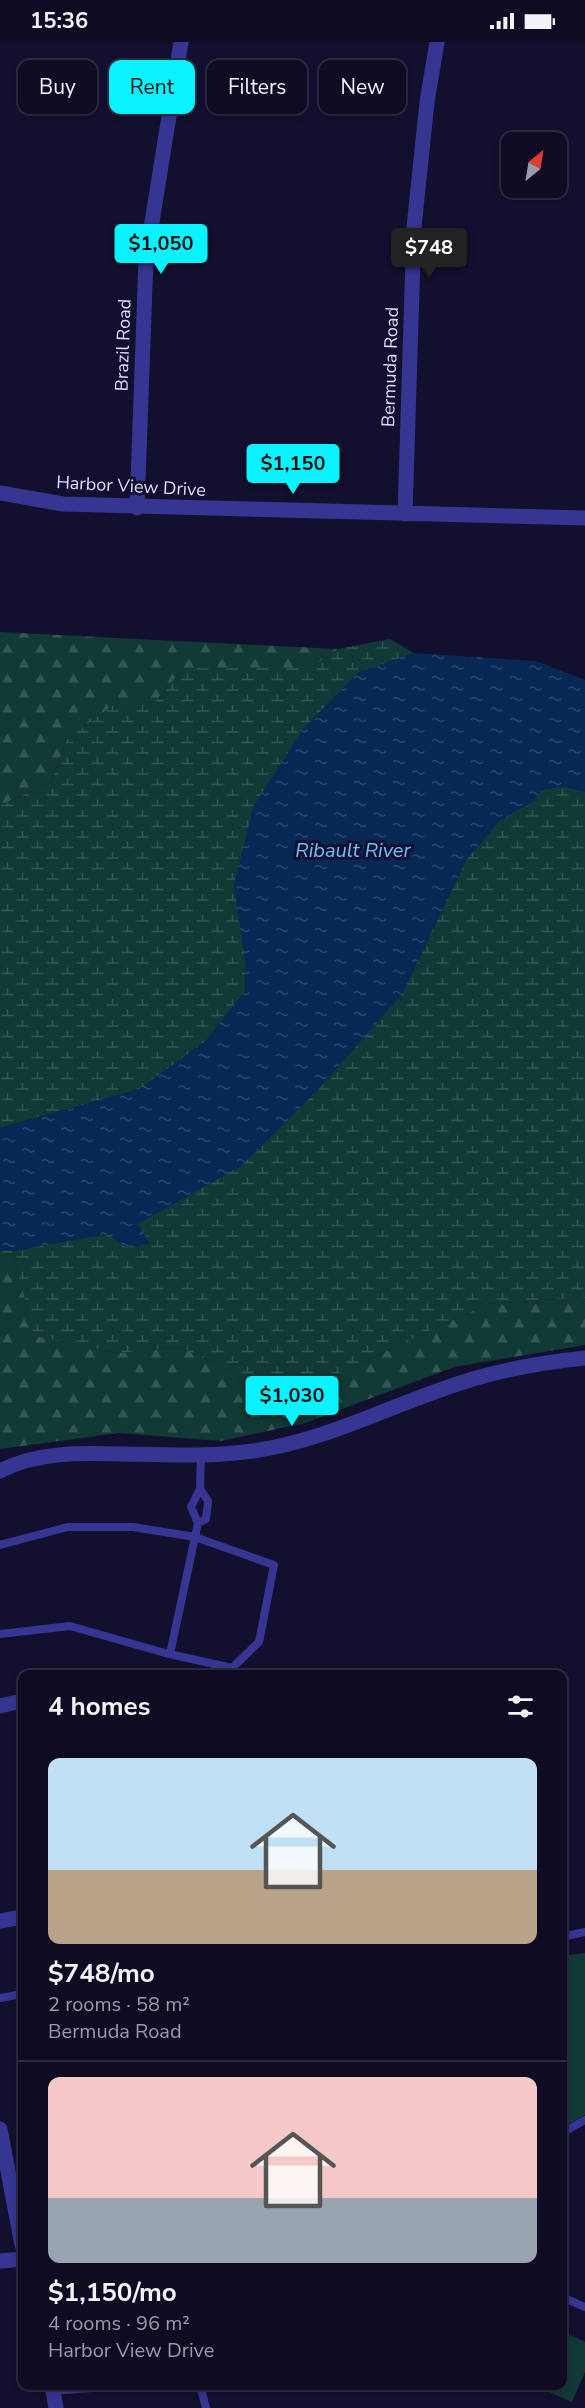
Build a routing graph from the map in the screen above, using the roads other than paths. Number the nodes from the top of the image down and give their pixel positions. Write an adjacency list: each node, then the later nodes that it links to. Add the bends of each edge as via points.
1 (181, 42): 4 (street, Brazil Road, via 146,259)
2 (437, 42): 5 (street, Bermuda Road, via 414,227)
3 (0, 493): 4 (street, Harbor View Drive, via 63,504)
4 (138, 508): 5 (street, Harbor View Drive)
5 (405, 514): 6 (street, Harbor View Drive)
6 (585, 518)
7 (585, 1358): 8 (street, via 472,1379 291,1444)
8 (201, 1455): 9 (street, via 77,1453 34,1459); 10 (lane)
9 (0, 1471)
10 (200, 1489): 11 (lane, via 190,1507); 11 (lane, via 208,1501 206,1519)
11 (198, 1523): 12 (lane)
12 (195, 1537): 13 (lane, via 133,1527 68,1527); 15 (lane); 15 (lane, via 274,1564 259,1642 232,1668)
13 (0, 1545)
14 (0, 1634): 15 (lane, via 70,1626)
15 (170, 1654)
16 (18, 1702): 17 (street)
17 (0, 1706)
18 (18, 1918): 19 (street)
19 (0, 1921)
20 (585, 1932): 21 (lane)
21 (567, 1936)
22 (18, 1995): 23 (lane)
23 (0, 1998)
24 (585, 2120): 26 (lane)
25 (0, 2129): 27 (street)
26 (567, 2130)
27 (18, 2224)
28 (18, 2260): 29 (street)
29 (0, 2262)
30 (567, 2299): 31 (lane)
31 (585, 2307)
32 (52, 2390): 34 (street)
33 (201, 2390): 35 (lane)
34 (56, 2408)
35 (206, 2408)

